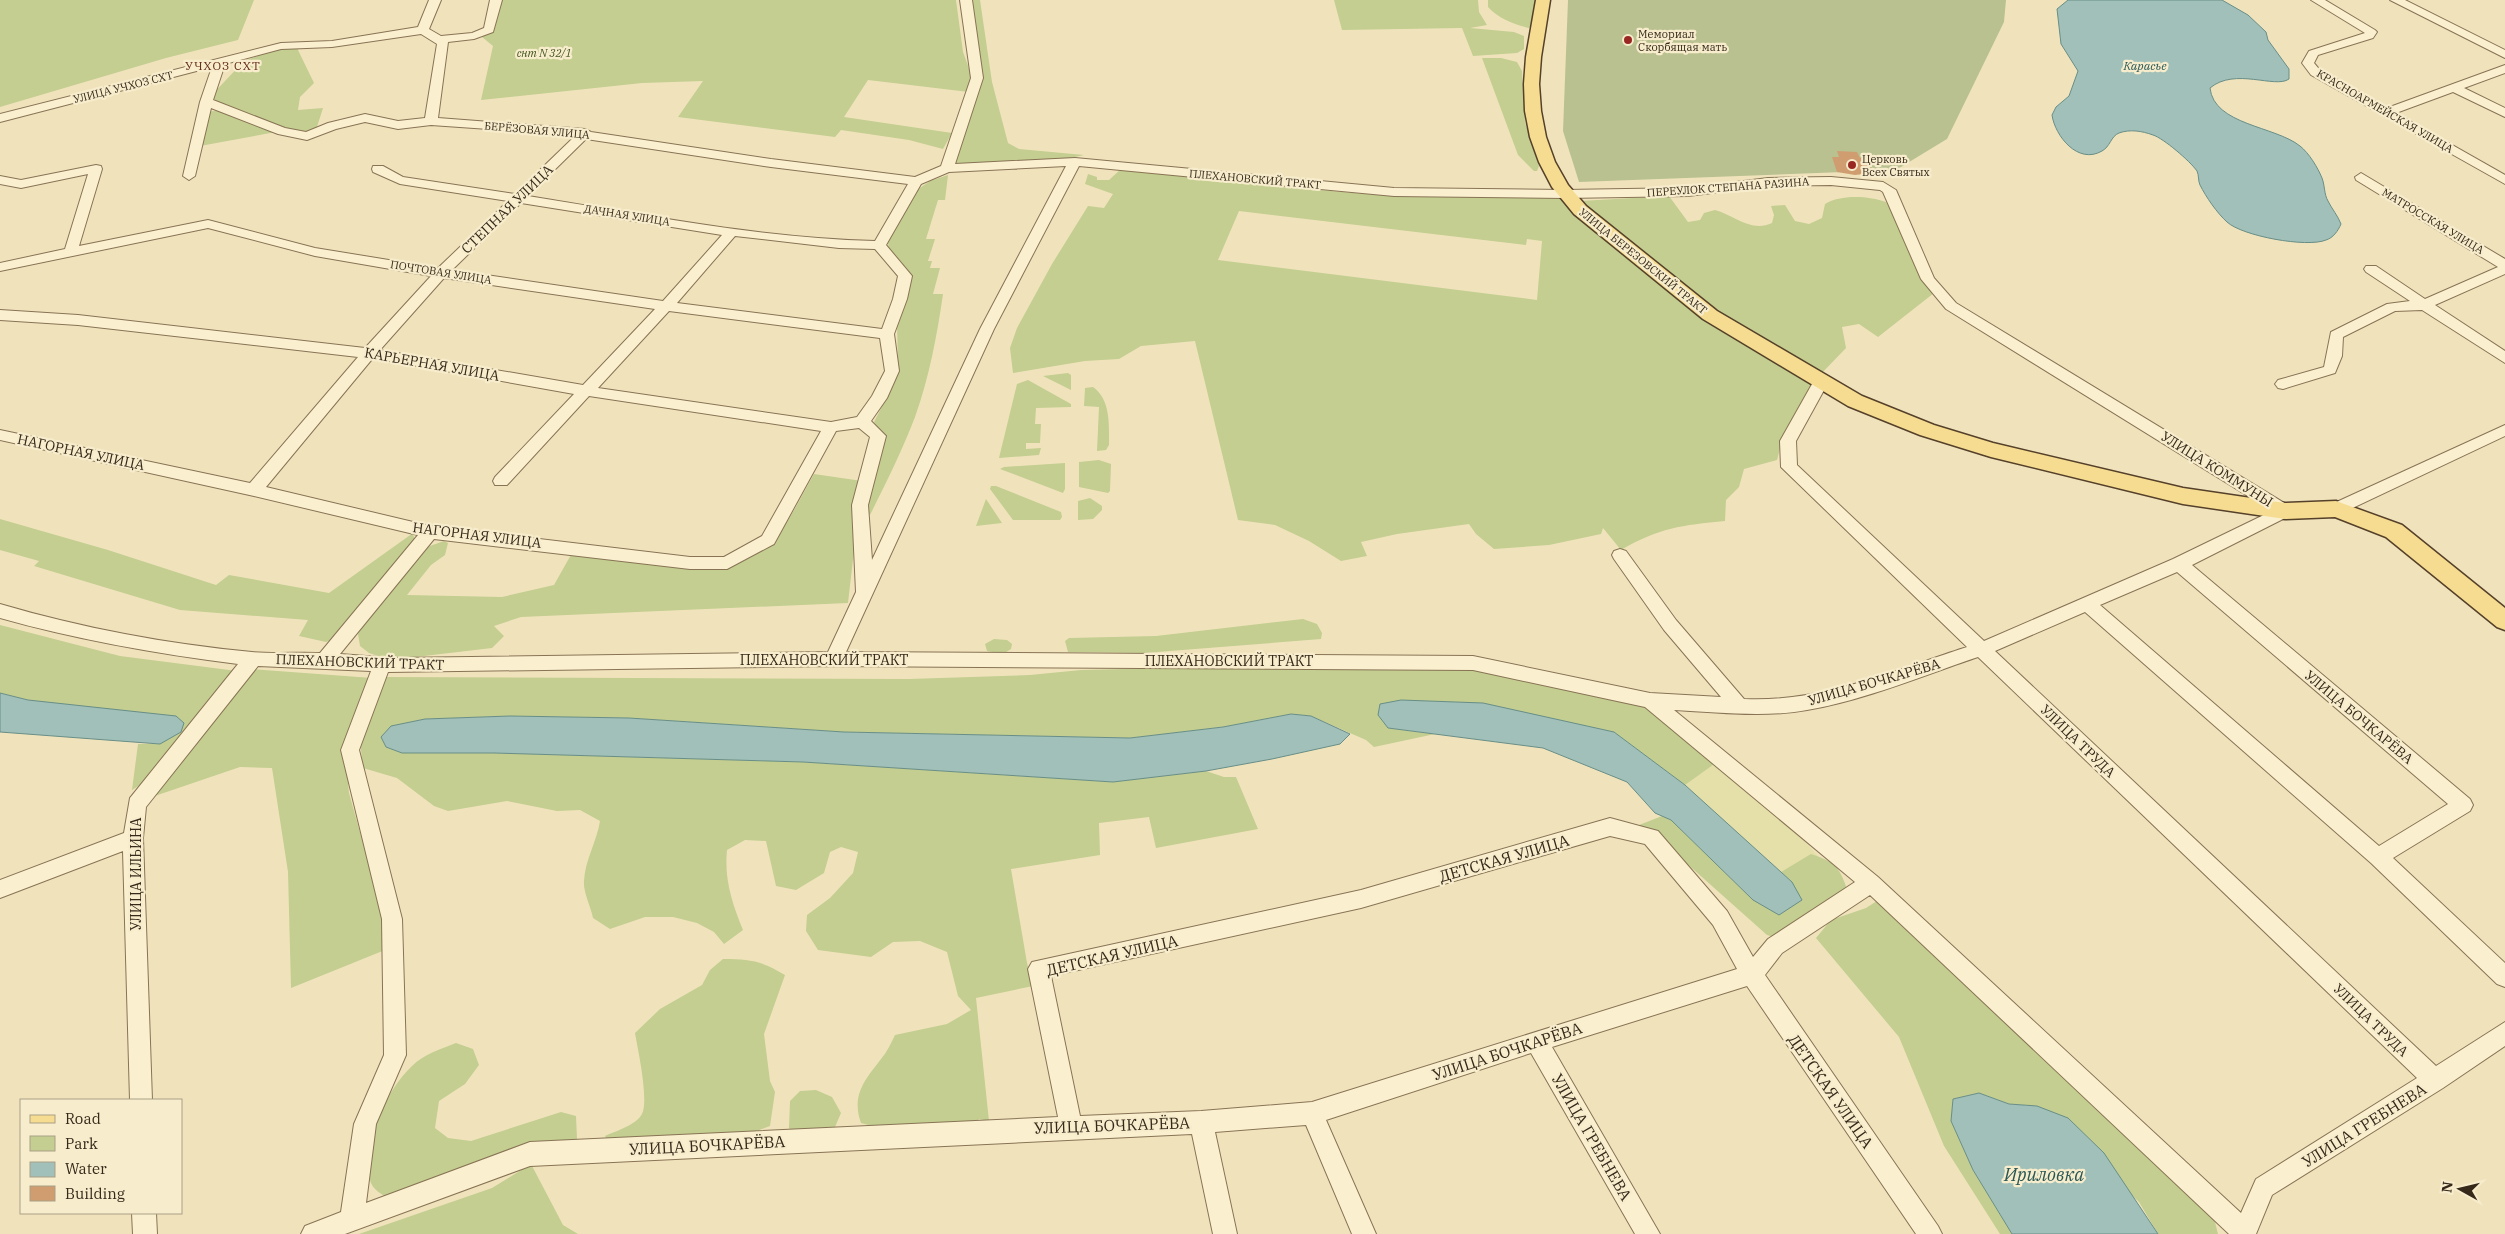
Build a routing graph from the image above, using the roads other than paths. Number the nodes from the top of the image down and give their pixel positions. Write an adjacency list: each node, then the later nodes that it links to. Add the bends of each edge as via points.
1 (435, 0): 7 (street)
2 (496, 0): 8 (street, via 489,30 474,36)
3 (966, 0): 20 (street, via 977,78)
4 (1543, 0): 28 (main road, УЛИЦА БЕРЕЗОВСКИЙ ТРАКТ, via 1533,46 1531,100 1543,155)
5 (2317, 0): 14 (street, КРАСНОАРМЕЙСКАЯ УЛИЦА, via 2371,32 2369,36 2313,54 2308,63 2315,72)
6 (2396, 0): 9 (street)
7 (423, 30): 8 (street); 10 (street, УЛИЦА УЧХОЗ СХТ, via 332,44 281,46)
8 (439, 40): 17 (street, via 443,43)
9 (2505, 55)
10 (219, 63): 13 (street); 16 (street, УЛИЦА УЧХОЗ СХТ)
11 (2505, 69): 12 (street)
12 (2453, 87): 14 (street); 15 (street)
13 (206, 102): 17 (street, БЕРЁЗОВАЯ УЛИЦА, via 282,131 307,136 365,118 398,126); 22 (street)
14 (2386, 112): 25 (street, КРАСНОАРМЕЙСКАЯ УЛИЦА)
15 (2505, 113)
16 (0, 118)
17 (431, 121): 18 (street, БЕРЁЗОВАЯ УЛИЦА)
18 (585, 134): 26 (street, БЕРЁЗОВАЯ УЛИЦА); 29 (street, СТЕПНАЯ УЛИЦА)
19 (1075, 162): 20 (street, ПЛЕХАНОВСКИЙ ТРАКТ); 28 (street, ПЛЕХАНОВСКИЙ ТРАКТ, via 1394,192); 58 (street, via 987,329)
20 (947, 168): 26 (street)
21 (378, 169): 29 (street, ДАЧНАЯ УЛИЦА, via 400,180)
22 (189, 176)
23 (2361, 178): 33 (street, МАТРОССКАЯ УЛИЦА)
24 (0, 180): 32 (street, via 21,184 96,169)
25 (2505, 180)
26 (916, 181): 31 (street)
27 (1889, 190): 28 (street, ПЕРЕУЛОК СТЕПАНА РАЗИНА, via 1883,186 1832,181 1768,182 1688,192); 54 (street, УЛИЦА КОММУНЫ, via 1928,280 1951,306)
28 (1564, 194): 44 (main road, УЛИЦА БЕРЕЗОВСКИЙ ТРАКТ, via 1710,316)
29 (516, 198): 30 (street, ДАЧНАЯ УЛИЦА); 37 (street, СТЕПНАЯ УЛИЦА)
30 (732, 232): 31 (street, ДАЧНАЯ УЛИЦА); 39 (street)
31 (878, 245): 41 (street, via 904,276)
32 (71, 251): 34 (street, ПОЧТОВАЯ УЛИЦА); 37 (street, ПОЧТОВАЯ УЛИЦА, via 208,224 315,252)
33 (2505, 264)
34 (0, 267)
35 (2370, 269): 38 (street)
36 (2505, 269): 38 (street)
37 (441, 273): 39 (street, ПОЧТОВАЯ УЛИЦА); 42 (street, СТЕПНАЯ УЛИЦА)
38 (2423, 305): 43 (street); 45 (street, via 2392,306 2336,335 2335,356 2330,370)
39 (666, 306): 41 (street, ПОЧТОВАЯ УЛИЦА); 46 (street)
40 (0, 315): 42 (street, КАРЬЕРНАЯ УЛИЦА, via 78,320)
41 (887, 334): 47 (street, via 892,371)
42 (369, 353): 46 (street, КАРЬЕРНАЯ УЛИЦА); 52 (street, СТЕПНАЯ УЛИЦА)
43 (2505, 358)
44 (1821, 381): 54 (main road, УЛИЦА КОММУНЫ, via 1855,401 1927,430 1990,450 2183,496); 62 (street, УЛИЦА ТРУДА, via 1788,441 1789,468)
45 (2283, 384)
46 (587, 391): 48 (street, КАРЬЕРНАЯ УЛИЦА); 51 (street)
47 (862, 422): 48 (street, КАРЬЕРНАЯ УЛИЦА); 58 (street, via 878,436 860,505)
48 (831, 427): 55 (street, НАГОРНАЯ УЛИЦА, via 768,540 727,563 690,563)
49 (2505, 430): 53 (street, УЛИЦА БОЧКАРЁВА)
50 (0, 435): 52 (street, НАГОРНАЯ УЛИЦА)
51 (501, 481)
52 (254, 490): 55 (street, НАГОРНАЯ УЛИЦА)
53 (2336, 509): 54 (main road, УЛИЦА БОЧКАРЁВА); 61 (main road, via 2394,531)
54 (2285, 511): 57 (street, УЛИЦА БОЧКАРЁВА)
55 (430, 532): 65 (street)
56 (1620, 555): 68 (street, via 1670,625)
57 (2179, 564): 59 (street, УЛИЦА БОЧКАРЁВА); 70 (street, УЛИЦА БОЧКАРЁВА, via 2463,805)
58 (865, 592): 64 (street)
59 (2087, 604): 62 (street, УЛИЦА БОЧКАРЁВА); 70 (street)
60 (0, 611): 63 (street, ПЛЕХАНОВСКИЙ ТРАКТ, via 52,626 167,648)
61 (2505, 621)
62 (1982, 649): 68 (street, УЛИЦА БОЧКАРЁВА, via 1841,695 1806,703 1761,707); 77 (street, УЛИЦА ТРУДА)
63 (253, 659): 65 (street, ПЛЕХАНОВСКИЙ ТРАКТ); 69 (street, УЛИЦА ИЛЬИНА, via 137,804)
64 (834, 659): 66 (street, ПЛЕХАНОВСКИЙ ТРАКТ); 67 (street, ПЛЕХАНОВСКИЙ ТРАКТ, via 1473,663)
65 (325, 660): 66 (street, ПЛЕХАНОВСКИЙ ТРАКТ)
66 (382, 665): 83 (street, via 350,750 392,919 395,1055 366,1124)
67 (1650, 701): 68 (street, УЛИЦА БОЧКАРЁВА); 71 (street)
68 (1738, 705)
69 (133, 838): 72 (street); 78 (street, УЛИЦА ИЛЬИНА)
70 (2378, 857): 74 (street)
71 (1871, 883): 73 (street, via 1776,946); 84 (street)
72 (0, 889)
73 (1752, 975): 76 (street, УЛИЦА БОЧКАРЁВА); 81 (street, ДЕТСКАЯ УЛИЦА, via 1720,918 1651,837 1610,827 1362,899 1039,970); 90 (street, ДЕТСКАЯ УЛИЦА)
74 (2505, 978)
75 (2505, 1033): 77 (street, УЛИЦА ГРЕБНЕВА)
76 (1536, 1041): 79 (street, УЛИЦА БОЧКАРЁВА); 89 (street, УЛИЦА ГРЕБНЕВА)
77 (2435, 1080): 84 (street, УЛИЦА ГРЕБНЕВА, via 2264,1187)
78 (141, 1099)
79 (1312, 1113): 80 (street, УЛИЦА БОЧКАРЁВА); 88 (street)
80 (1202, 1122): 81 (street, УЛИЦА БОЧКАРЁВА); 87 (street)
81 (1071, 1127): 83 (street, УЛИЦА БОЧКАРЁВА, via 530,1154)
82 (144, 1214): 85 (street)
83 (352, 1220): 86 (street, УЛИЦА БОЧКАРЁВА)
84 (2244, 1233)
85 (145, 1234)
86 (313, 1234)
87 (1225, 1234)
88 (1364, 1234)
89 (1648, 1234)
90 (1930, 1234)

